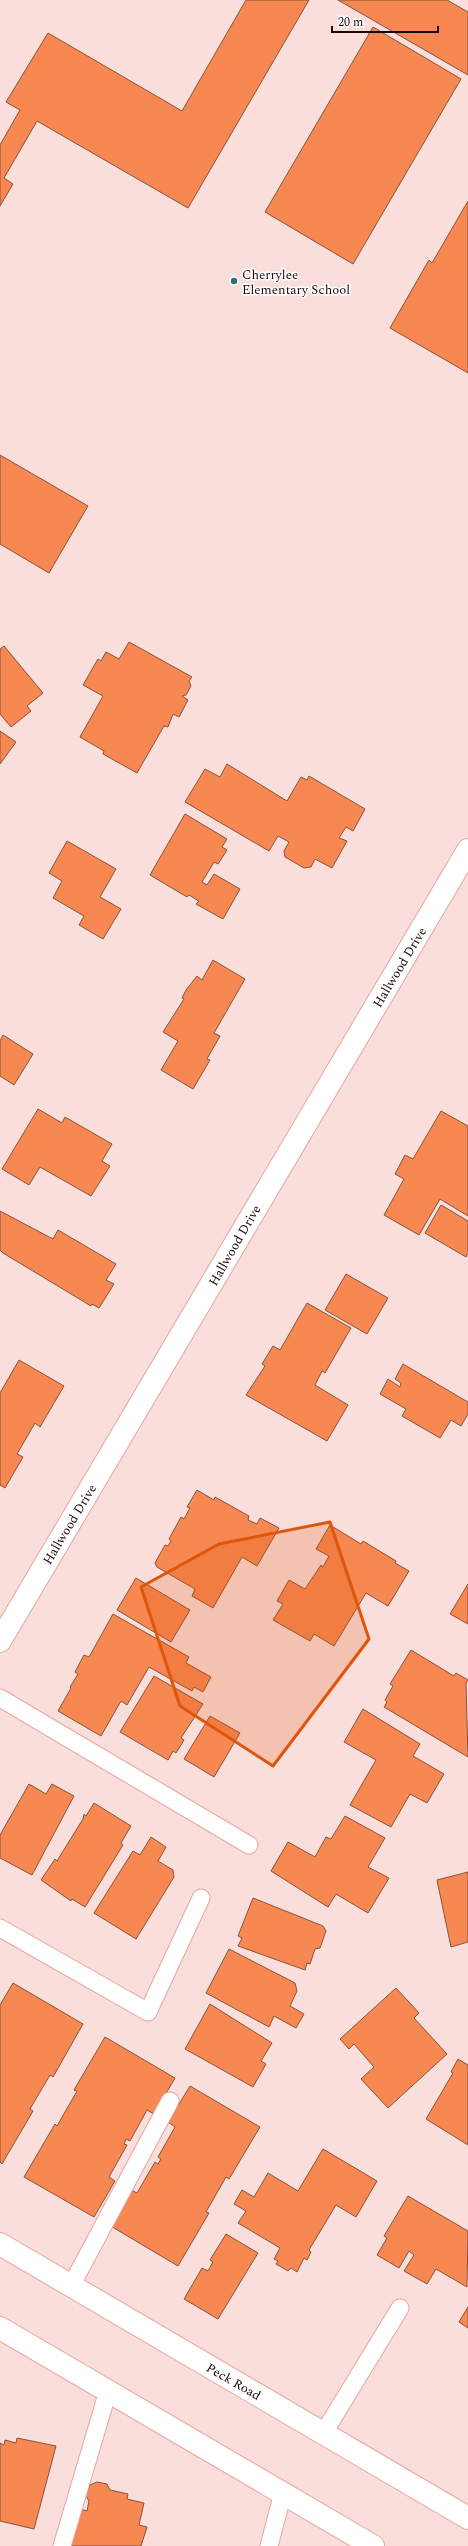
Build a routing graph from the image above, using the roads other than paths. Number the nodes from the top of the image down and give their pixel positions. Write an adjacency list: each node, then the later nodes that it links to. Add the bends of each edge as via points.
1 (468, 850): 2 (main road, Hallwood Drive)
2 (0, 1641)
3 (0, 1698): 4 (lane)
4 (249, 1845)
5 (200, 1898): 6 (lane, via 148,2012)
6 (0, 1928)
7 (170, 2101): 9 (lane)
8 (0, 2244): 9 (main road, Peck Road)
9 (71, 2286): 13 (main road, Peck Road)
10 (400, 2308): 13 (lane)
11 (0, 2328): 12 (main road)
12 (108, 2391): 14 (main road); 16 (lane)
13 (324, 2434): 15 (main road, Peck Road)
14 (283, 2493): 17 (lane); 18 (main road)
15 (468, 2518)
16 (62, 2546)
17 (269, 2546)
18 (373, 2546)

